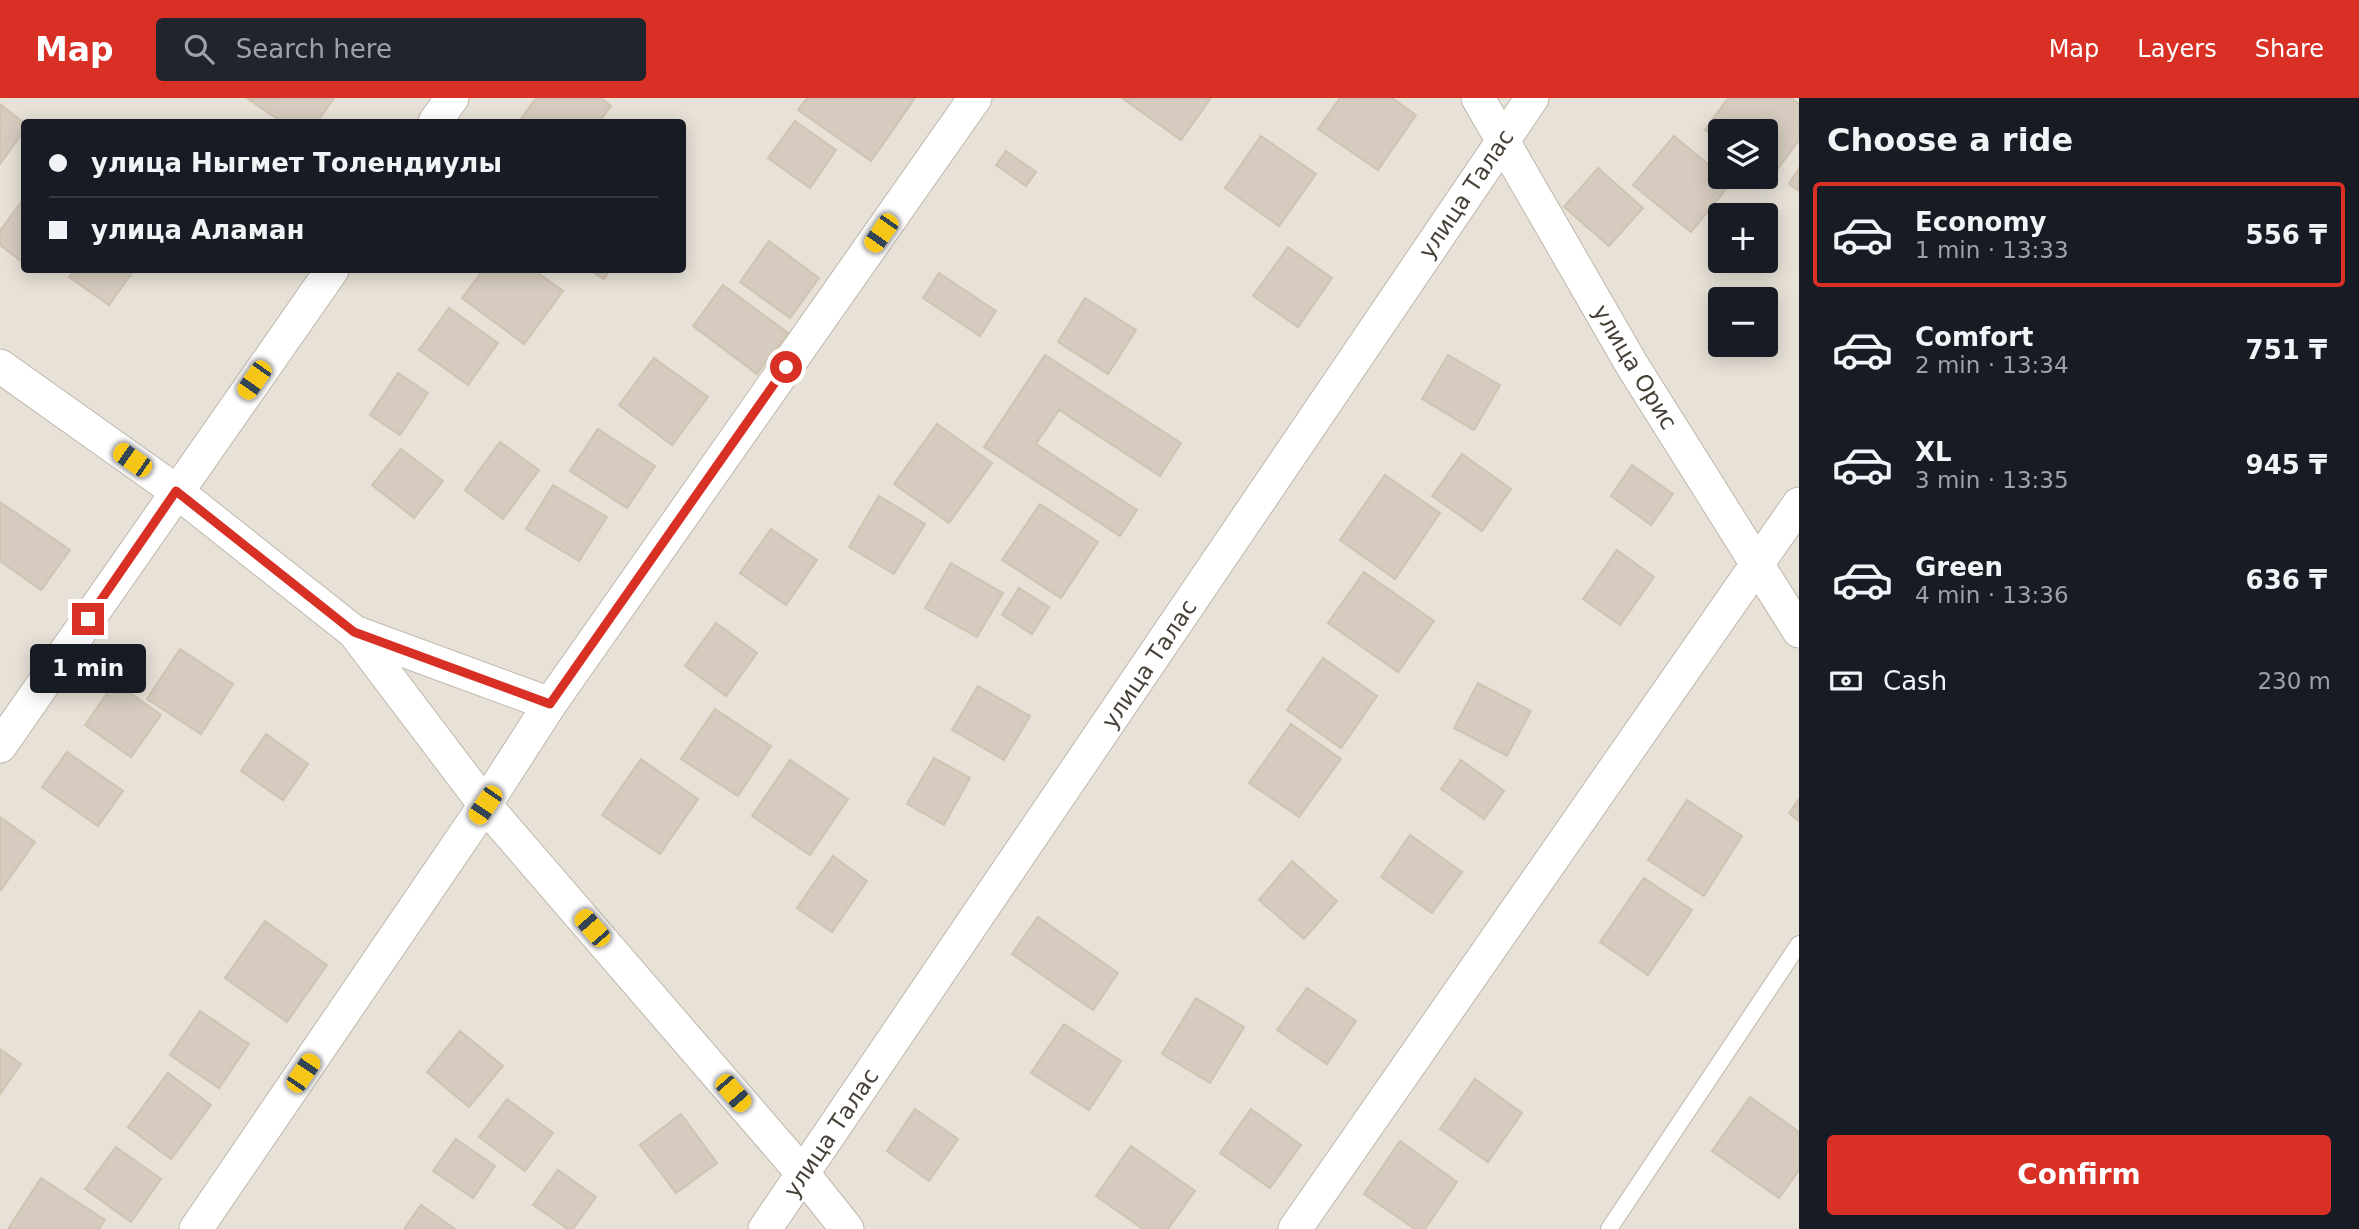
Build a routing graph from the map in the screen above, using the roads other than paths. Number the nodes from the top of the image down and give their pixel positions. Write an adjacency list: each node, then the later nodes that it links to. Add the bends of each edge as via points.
1 (452, 98): 5 (street)
2 (975, 98): 14 (street)
3 (1478, 98): 6 (street, улица Орис)
4 (1532, 98): 6 (street, улица Талас)
5 (437, 119)
6 (1502, 140): 11 (street, улица Орис, via 1632,365); 18 (street, улица Талас)
7 (330, 273): 9 (street)
8 (0, 366): 9 (street)
9 (176, 491): 13 (street); 15 (street)
10 (1799, 505): 11 (street)
11 (1757, 564): 12 (street, улица Орис); 22 (street)
12 (1799, 631)
13 (354, 632): 14 (street); 16 (street)
14 (550, 704): 16 (street)
15 (0, 746)
16 (485, 805): 18 (street); 19 (street)
17 (1799, 944): 23 (lane)
18 (804, 1175): 20 (street, улица Талас); 21 (street)
19 (196, 1229)
20 (765, 1229)
21 (847, 1229)
22 (1295, 1229)
23 (1609, 1229)

